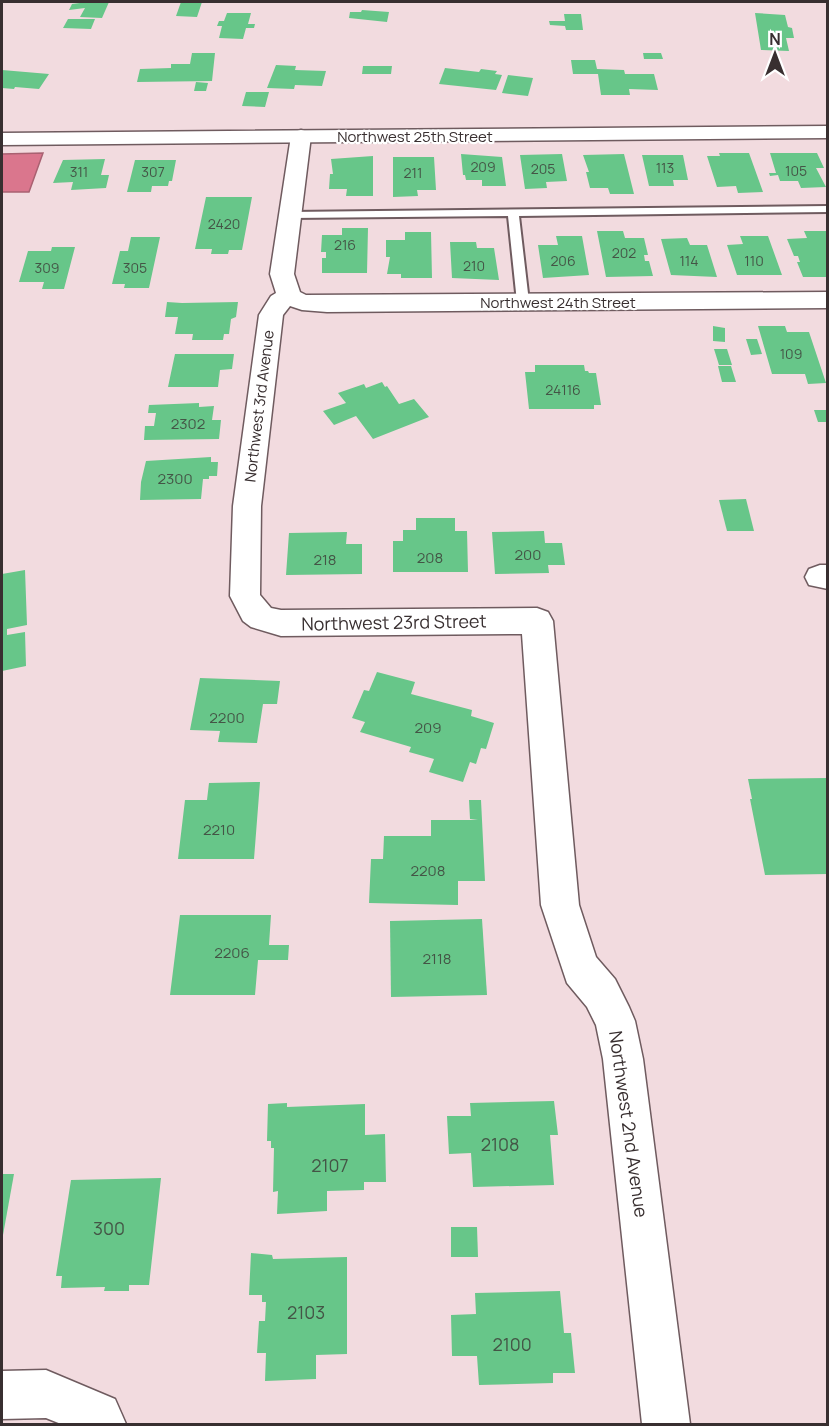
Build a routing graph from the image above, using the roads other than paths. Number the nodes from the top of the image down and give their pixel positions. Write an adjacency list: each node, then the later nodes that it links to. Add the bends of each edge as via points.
1 (828, 132): 2 (street, Northwest 25th Street)
2 (301, 136): 3 (street, Northwest 25th Street); 6 (street)
3 (2, 139)
4 (828, 209): 5 (lane)
5 (513, 213): 6 (lane); 9 (lane)
6 (290, 215): 7 (street, via 282,274)
7 (290, 296): 9 (street, Northwest 24th Street, via 302,302 327,304); 10 (street, Northwest 3rd Avenue, via 280,301 270,315 247,506 245,596)
8 (828, 300): 9 (street, Northwest 24th Street)
9 (523, 302)
10 (254, 612): 11 (street, Northwest 23rd Street, via 281,623)
11 (537, 621): 14 (street, Northwest 2nd Avenue, via 560,905 581,969 601,993 615,1021 623,1059)
12 (2, 1395): 13 (street, via 46,1394)
13 (100, 1420)
14 (666, 1425)

